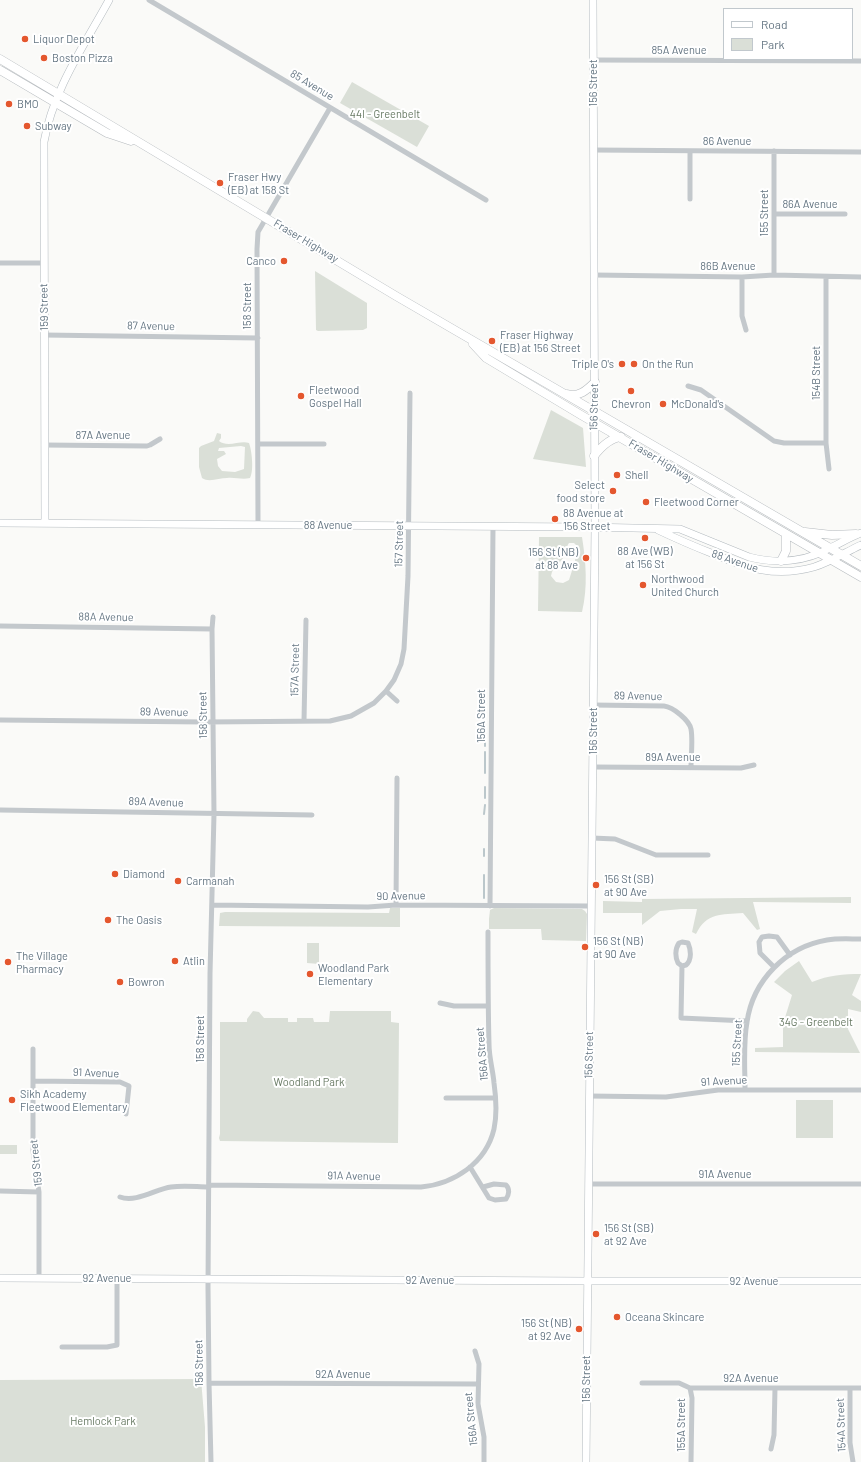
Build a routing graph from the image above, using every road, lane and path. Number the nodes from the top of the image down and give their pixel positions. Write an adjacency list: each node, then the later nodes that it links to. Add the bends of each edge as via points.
1 (109, 0): 8 (main road, 159 Street)
2 (149, 0): 10 (street, 85 Avenue)
3 (593, 0): 5 (main road, 156 Street)
4 (0, 59): 8 (main road, Fraser Highway)
5 (593, 60): 6 (street, 85A Avenue); 12 (main road, 156 Street)
6 (861, 61)
7 (0, 70): 9 (main road, Fraser Highway)
8 (58, 93): 9 (main road, 159 Street); 11 (main road, Fraser Highway)
9 (55, 102): 11 (main road, Fraser Highway, via 107,133); 22 (main road, 159 Street, via 44,142)
10 (330, 108): 17 (street, 85 Avenue); 20 (street, 158 Street)
11 (146, 146): 20 (main road, Fraser Highway)
12 (593, 150): 13 (street, 86 Avenue); 23 (main road, 156 Street)
13 (690, 151): 14 (street, 86 Avenue); 16 (street)
14 (774, 151): 15 (street, 86 Avenue); 18 (street, 155 Street)
15 (861, 152)
16 (690, 199)
17 (486, 200)
18 (774, 214): 19 (street, 86A Avenue); 24 (street, 155 Street)
19 (845, 214)
20 (266, 217): 30 (main road, Fraser Highway); 31 (street, 158 Street, via 258,232)
21 (0, 263): 22 (street)
22 (43, 263): 29 (main road, 159 Street)
23 (594, 275): 25 (street, 86B Avenue); 32 (main road, 156 Street)
24 (774, 275): 25 (street, 86B Avenue); 26 (street, 86B Avenue)
25 (742, 277): 28 (street, via 742,316)
26 (826, 277): 27 (street, 86B Avenue); 40 (street, 154B Street)
27 (861, 277)
28 (746, 330)
29 (44, 335): 31 (street, 87 Avenue); 43 (main road, 159 Street)
30 (466, 336): 35 (main road, Fraser Highway); 37 (main road, Fraser Highway, via 486,358)
31 (258, 338): 41 (street, 158 Street)
32 (595, 382): 35 (main road, via 579,394); 36 (main road, 156 Street)
33 (688, 386): 40 (street, via 701,390 776,442)
34 (410, 393): 49 (street, 157 Street)
35 (563, 393): 36 (main road, Fraser Highway)
36 (594, 412): 37 (main road, 156 Street); 53 (main road, Fraser Highway)
37 (594, 422): 38 (main road, Fraser Highway); 44 (main road, 156 Street)
38 (621, 437): 44 (main road, via 606,443); 55 (main road, Fraser Highway)
39 (160, 439): 43 (street, 87A Avenue, via 146,446)
40 (826, 443): 45 (street, 154B Street)
41 (258, 444): 42 (street); 48 (street, 158 Street)
42 (324, 444)
43 (44, 445): 47 (main road, 159 Street)
44 (594, 456): 51 (main road, 156 Street)
45 (829, 469)
46 (0, 522): 47 (main road, 88 Avenue)
47 (45, 523): 48 (main road, 88 Avenue)
48 (258, 524): 49 (main road, 88 Avenue)
49 (409, 526): 50 (main road, 88 Avenue); 68 (street, 157 Street, via 404,649 394,680)
50 (493, 526): 51 (main road, 88 Avenue); 86 (street, 156A Street)
51 (595, 527): 52 (main road, 88 Avenue); 70 (main road, 156 Street)
52 (656, 529): 60 (main road, 88 Avenue, via 758,570 798,571 819,566); 61 (main road, 88 Avenue, via 680,529 749,556)
53 (802, 532): 54 (main road, via 832,535); 57 (main road, Fraser Highway)
54 (859, 533): 57 (main road, 88 Avenue)
55 (786, 535): 58 (main road, Fraser Highway); 61 (main road, via 786,551)
56 (861, 545): 59 (main road, 88 Avenue)
57 (830, 548): 58 (main road, 88 Avenue); 59 (main road, Fraser Highway)
58 (820, 554): 60 (main road, Fraser Highway); 61 (main road, 88 Avenue)
59 (841, 554): 60 (main road, 88 Avenue); 62 (main road, Fraser Highway)
60 (830, 560): 63 (main road, Fraser Highway)
61 (781, 561)
62 (861, 566)
63 (861, 577)
64 (213, 617): 67 (street, 158 Street)
65 (306, 620): 73 (street, 157A Street)
66 (0, 626): 67 (street, 88A Avenue)
67 (212, 629): 74 (street, 158 Street)
68 (386, 691): 69 (street); 71 (street, 157 Street, via 369,706)
69 (397, 701)
70 (593, 705): 76 (main road, 156 Street); 77 (street, 89 Avenue, via 671,707 691,728)
71 (351, 716): 73 (street, 89 Avenue, via 337,720)
72 (0, 720): 74 (street, 89 Avenue)
73 (304, 721): 74 (street, 89 Avenue)
74 (213, 722): 80 (street, 158 Street)
75 (754, 765): 77 (street, 89A Avenue, via 741,768)
76 (593, 767): 77 (street, 89A Avenue); 82 (main road, 156 Street)
77 (691, 767)
78 (397, 778): 85 (street)
79 (0, 810): 80 (street, 89A Avenue)
80 (214, 814): 81 (street, 89A Avenue); 84 (street, 158 Street)
81 (312, 815)
82 (592, 838): 83 (street, via 615,839 656,854); 87 (main road, 156 Street)
83 (708, 855)
84 (212, 905): 85 (street, 90 Avenue); 107 (street, 158 Street)
85 (396, 905): 86 (street, 90 Avenue)
86 (490, 906): 87 (street, 90 Avenue)
87 (591, 906): 100 (main road, 156 Street)
88 (488, 932): 94 (street, 156A Street)
89 (861, 939): 90 (street, via 828,940)
90 (790, 955): 92 (street, 155 Street); 92 (street, via 777,938 762,937 759,942 760,953)
91 (682, 966): 91 (street, via 690,961 690,949 688,943 679,942 676,959); 95 (street, via 681,1018)
92 (774, 967): 95 (street, 155 Street, via 761,984)
93 (440, 1003): 94 (street, via 454,1006)
94 (488, 1006): 102 (street, 156A Street, via 489,1050)
95 (747, 1021): 98 (street, 155 Street)
96 (33, 1049): 97 (street, 159 Street)
97 (33, 1081): 103 (street, 91 Avenue, via 120,1082 128,1086); 110 (street, 159 Street, via 33,1151)
98 (745, 1089): 99 (street, 91 Avenue); 100 (street, 91 Avenue, via 705,1091 666,1098)
99 (861, 1090)
100 (589, 1096): 105 (main road, 156 Street)
101 (446, 1098): 102 (street)
102 (495, 1098): 104 (street, 156A Street, via 495,1123 490,1139 485,1150)
103 (126, 1114)
104 (470, 1167): 107 (street, 91A Avenue, via 446,1182 421,1187); 108 (street)
105 (588, 1184): 106 (street, 91A Avenue); 116 (main road, 156 Street)
106 (861, 1184)
107 (209, 1186): 111 (street, 91A Avenue, via 174,1187 136,1197); 115 (street, 158 Street)
108 (483, 1186): 108 (street, via 491,1199 505,1199 508,1196 506,1186)
109 (0, 1191): 110 (street)
110 (39, 1192): 113 (street, 159 Street)
111 (120, 1197)
112 (0, 1278): 113 (main road, 92 Avenue)
113 (39, 1278): 114 (main road, 92 Avenue)
114 (117, 1278): 115 (main road, 92 Avenue); 118 (street, via 116,1345)
115 (209, 1279): 116 (main road, 92 Avenue); 120 (street, 158 Street)
116 (587, 1281): 117 (main road, 92 Avenue); 130 (main road, 156 Street)
117 (861, 1281)
118 (62, 1347)
119 (475, 1351): 122 (street, 156A Street, via 479,1364)
120 (208, 1383): 122 (street, 92A Avenue); 128 (street, 158 Street)
121 (642, 1383): 123 (street, 92A Avenue, via 679,1383)
122 (478, 1384): 129 (street, 156A Street)
123 (690, 1388): 124 (street, 92A Avenue); 131 (street, 155A Street)
124 (775, 1388): 125 (street, 92A Avenue); 127 (street, via 774,1435)
125 (850, 1388): 126 (street, 92A Avenue); 132 (street, 154A Street, via 850,1443)
126 (861, 1388)
127 (771, 1448)
128 (211, 1462)
129 (484, 1462)
130 (586, 1462)
131 (691, 1462)
132 (853, 1462)

